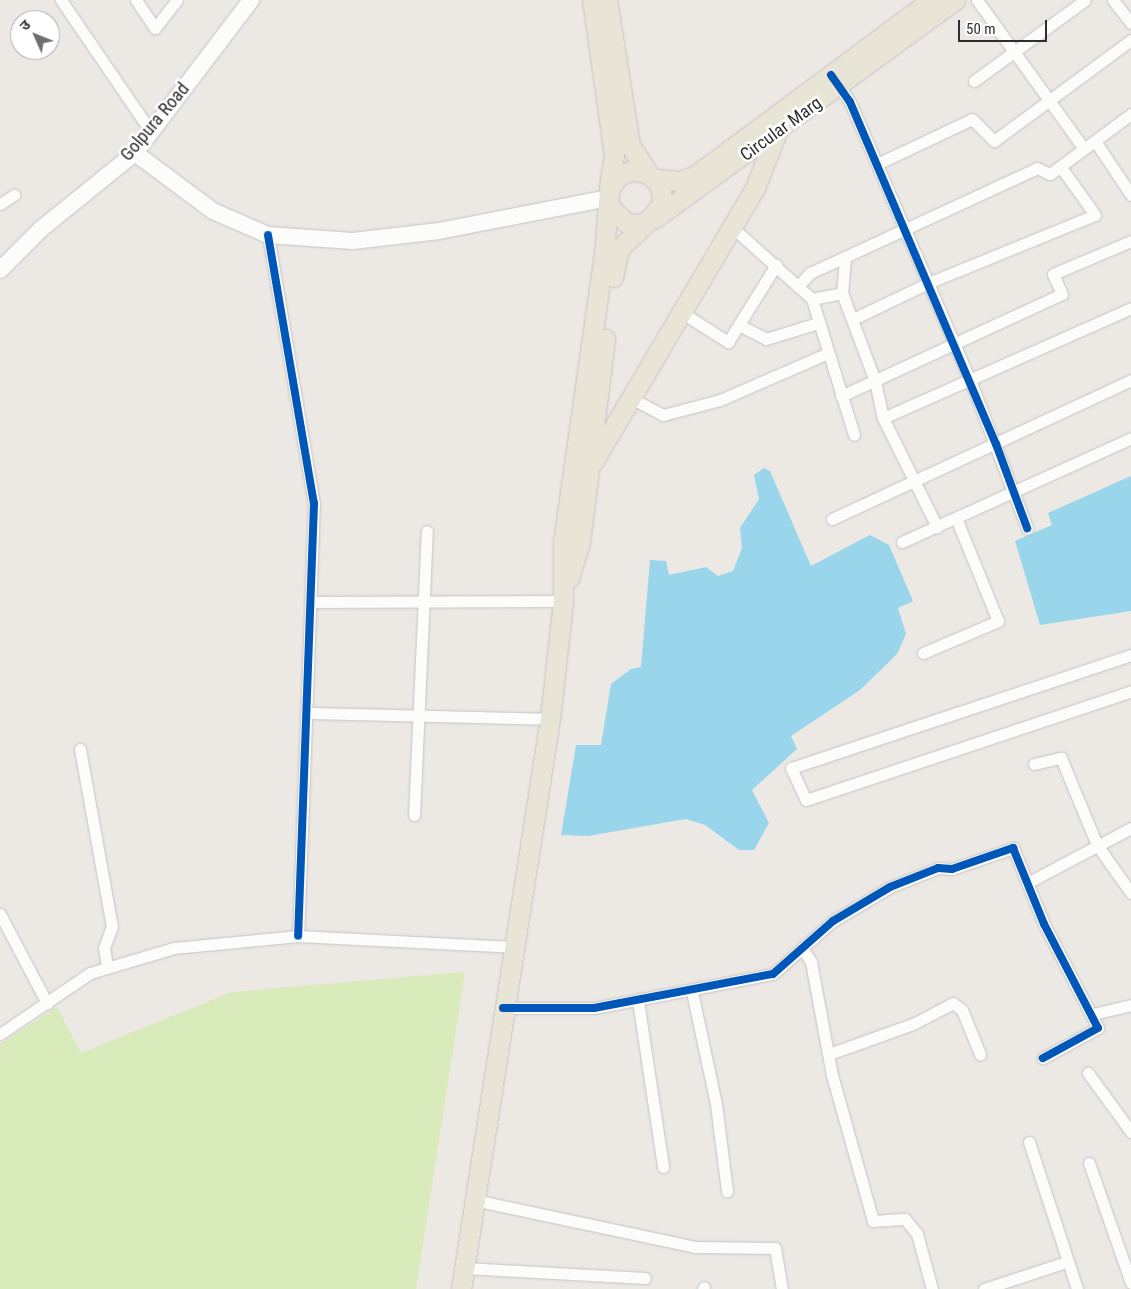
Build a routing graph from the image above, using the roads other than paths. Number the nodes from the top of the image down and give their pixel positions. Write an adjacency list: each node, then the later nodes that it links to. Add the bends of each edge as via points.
1 (62, 0): 19 (street)
2 (136, 0): 3 (street, via 155,28)
3 (177, 0)
4 (252, 0): 19 (street, Golpura Road)
5 (592, 0): 29 (main road, via 614,155)
6 (607, 0): 26 (main road, via 630,145)
7 (932, 0): 15 (main road, Circular Marg)
8 (955, 0): 15 (main road, Circular Marg)
9 (977, 0): 14 (street)
10 (1085, 0): 14 (street)
11 (1113, 0): 12 (street)
12 (1131, 23)
13 (1131, 40): 17 (street)
14 (1015, 52): 16 (street); 17 (street)
15 (835, 80): 20 (main road, Circular Marg); 24 (street); 26 (main road, Circular Marg, via 696,175 672,182)
16 (974, 81)
17 (1051, 101): 22 (street); 24 (street, via 994,141 972,119)
18 (1131, 114): 21 (street)
19 (151, 132): 23 (street, Golpura Road)
20 (777, 132): 31 (main road, Circular Marg); 32 (main road, via 755,188)
21 (1095, 141): 22 (street); 28 (street)
22 (1084, 149): 25 (street)
23 (135, 153): 34 (street, via 213,211); 38 (street, Golpura Road, via 41,229)
24 (877, 164): 33 (street)
25 (1060, 166): 33 (street, via 1050,174 1037,168); 39 (street, via 1095,215)
26 (652, 176): 29 (main road, via 625,172); 31 (main road, via 662,204)
27 (14, 195): 30 (street)
28 (1131, 195)
29 (609, 198): 31 (main road, via 628,224); 34 (street, via 439,230 353,241); 68 (main road, via 563,542)
30 (0, 204)
31 (649, 221): 59 (main road, Circular Marg, via 619,249 614,264)
32 (732, 227): 37 (street); 44 (main road)
33 (904, 228): 36 (street); 39 (street)
34 (268, 235): 69 (street, via 314,503)
35 (1131, 241): 48 (street, via 1052,274 1062,294)
36 (846, 259): 40 (street, via 810,273); 41 (street)
37 (776, 265): 40 (street); 47 (street)
38 (0, 270)
39 (928, 283): 45 (street); 48 (street)
40 (798, 286): 42 (street)
41 (842, 293): 42 (street); 45 (street)
42 (812, 299): 46 (street)
43 (1131, 308): 50 (street)
44 (681, 312): 47 (street, via 728,342); 54 (main road)
45 (852, 319): 52 (street)
46 (818, 323): 47 (street, via 766,340); 49 (street)
47 (739, 325)
48 (954, 345): 50 (street); 52 (street)
49 (826, 354): 53 (street); 54 (street, via 720,400 663,416)
50 (970, 380): 55 (street); 58 (street)
51 (1131, 380): 58 (street)
52 (875, 381): 53 (street); 55 (street)
53 (840, 396): 56 (street)
54 (631, 398): 59 (main road)
55 (883, 418): 60 (street)
56 (854, 435)
57 (1131, 438): 61 (street)
58 (996, 444): 60 (street); 61 (street)
59 (589, 468): 68 (main road, Circular Marg, via 580,542)
60 (914, 481): 63 (street); 64 (street)
61 (1014, 492): 62 (street); 65 (street)
62 (956, 518): 64 (street); 71 (street, via 998,621)
63 (832, 519)
64 (937, 527): 67 (street)
65 (1027, 528)
66 (427, 531): 70 (street)
67 (902, 542)
68 (563, 601): 70 (street); 76 (main road)
69 (311, 602): 70 (street); 74 (street)
70 (424, 602): 75 (street)
71 (923, 653)
72 (1131, 655): 73 (street, via 791,768 806,800)
73 (1131, 691)
74 (307, 713): 75 (street); 85 (street)
75 (419, 716): 76 (street); 79 (street)
76 (550, 719): 86 (main road)
77 (80, 749): 88 (street, via 112,926 104,948)
78 (1034, 764): 81 (street, via 1061,758)
79 (414, 815)
80 (1131, 828): 81 (street)
81 (1097, 845): 82 (street); 83 (street)
82 (1027, 883): 87 (street, via 1013,848 952,869 938,868 861,903); 94 (street, via 1071,979)
83 (1131, 893)
84 (0, 914): 91 (street)
85 (298, 936): 86 (street); 88 (street, via 174,948)
86 (513, 947): 93 (main road)
87 (802, 948): 89 (street, via 773,974); 96 (street, via 811,962)
88 (107, 965): 91 (street)
89 (692, 992): 90 (street); 104 (street, via 716,1104)
90 (638, 1001): 93 (street, via 594,1008); 103 (street)
91 (47, 1003): 95 (street)
92 (1131, 1005): 94 (street)
93 (503, 1008): 105 (main road)
94 (1093, 1014): 98 (street, via 1098,1028 1093,1034)
95 (0, 1034)
96 (829, 1054): 97 (street, via 914,1024 953,1003 962,1010); 112 (street, via 873,1221 905,1220 917,1234)
97 (980, 1054)
98 (1043, 1058)
99 (1088, 1073): 100 (street)
100 (1131, 1132)
101 (1029, 1142): 106 (street)
102 (1088, 1163): 109 (street)
103 (663, 1167)
104 (727, 1190)
105 (474, 1200): 107 (main road); 111 (street, via 695,1247 775,1248)
106 (1066, 1262): 113 (street); 114 (street)
107 (464, 1268): 108 (street); 110 (main road)
108 (645, 1278)
109 (1131, 1283)
110 (461, 1289)
111 (782, 1289)
112 (932, 1289)
113 (984, 1289)
114 (1077, 1289)

